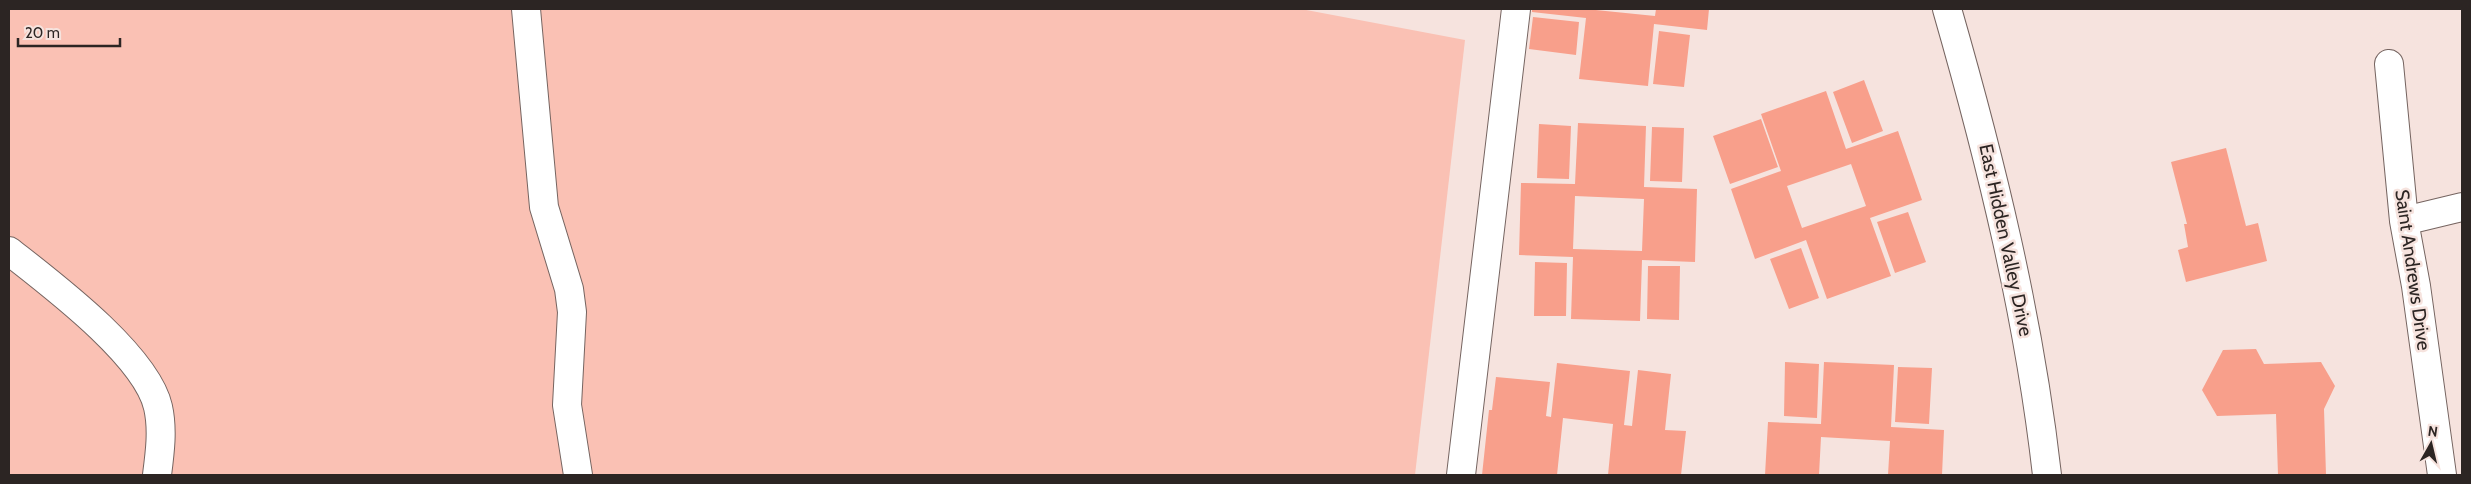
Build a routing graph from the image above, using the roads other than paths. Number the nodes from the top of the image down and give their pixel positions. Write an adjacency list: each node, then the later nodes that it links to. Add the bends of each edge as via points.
1 (526, 9): 9 (street, via 544,207 569,290 572,312 567,405)
2 (1516, 9): 10 (street)
3 (1947, 9): 11 (street, East Hidden Valley Drive, via 1981,127 2016,277 2042,426)
4 (2389, 64): 6 (street, Saint Andrews Drive)
5 (2462, 207): 6 (street)
6 (2404, 221): 12 (street, Saint Andrews Drive, via 2418,296)
7 (9, 251): 8 (street, via 115,342 152,389 161,427)
8 (157, 475)
9 (578, 475)
10 (1461, 475)
11 (2047, 475)
12 (2442, 475)

